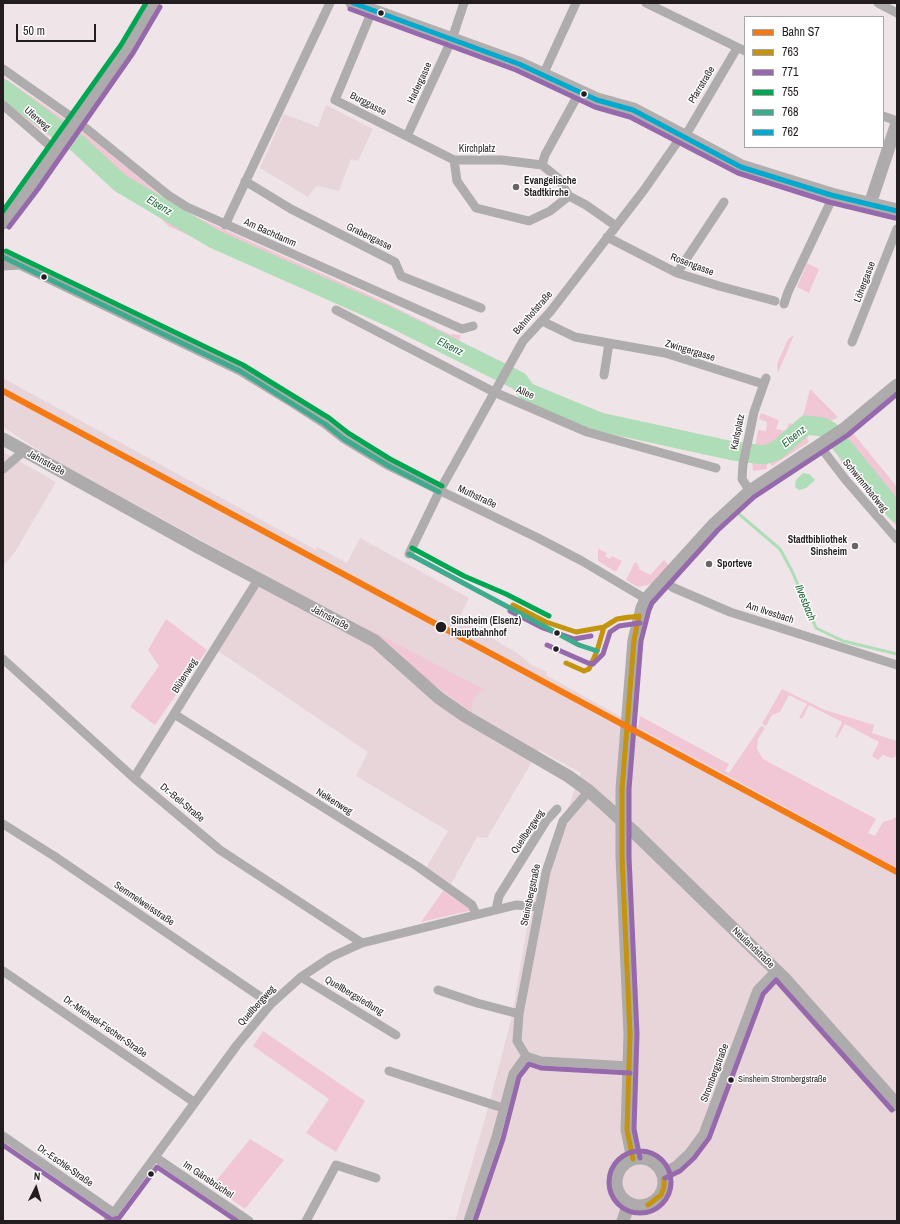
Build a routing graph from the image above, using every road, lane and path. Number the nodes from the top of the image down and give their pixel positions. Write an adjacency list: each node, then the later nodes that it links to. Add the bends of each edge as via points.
1 (154, 3): 18 (main road, via 127,49)
2 (330, 3): 25 (street)
3 (353, 3): 8 (main road)
4 (464, 3): 10 (street, Hadergasse)
5 (576, 3): 13 (street)
6 (646, 3): 11 (street)
7 (878, 3): 9 (street)
8 (372, 12): 10 (main road); 20 (street, Burggasse, via 335,100)
9 (897, 13)
10 (452, 39): 13 (main road); 20 (street, Hadergasse)
11 (741, 49): 19 (street, Pfarrstraße)
12 (3, 69): 18 (street, Am Bachdamm)
13 (543, 75): 14 (main road)
14 (579, 93): 24 (street); 29 (main road, via 633,110 740,167 831,195)
15 (3, 105): 22 (street, Uferweg)
16 (884, 116): 17 (street)
17 (897, 122): 29 (main road)
18 (75, 123): 22 (main road); 32 (street, Am Bachdamm, via 168,195)
19 (686, 133)
20 (407, 136): 23 (street, Burggasse)
21 (676, 144): 33 (street, Bahnhofstraße)
22 (58, 147): 31 (main road)
23 (454, 160): 24 (street, Kirchplatz, via 502,160); 26 (street, Kirchplatz, via 457,181 476,208 529,221 550,211)
24 (542, 165): 26 (street, via 558,178)
25 (245, 181): 32 (street); 40 (street, Grabengasse, via 291,209 395,262 401,276)
26 (568, 196): 33 (street)
27 (724, 202): 39 (street)
28 (830, 203): 39 (street, Rosengasse, via 788,292 779,302)
29 (870, 204): 30 (main road)
30 (897, 211)
31 (3, 223)
32 (225, 225): 43 (street, Am Bachdamm, via 462,329)
33 (616, 226): 35 (street, Bahnhofstraße)
34 (897, 229): 46 (street, Löhergasse)
35 (607, 238): 39 (street, Rosengasse); 42 (street, Bahnhofstraße)
36 (3, 257): 37 (street, Muthstraße)
37 (21, 265): 38 (street); 58 (street, Muthstraße, via 240,371 387,465)
38 (3, 266)
39 (677, 273)
40 (480, 308)
41 (336, 310): 51 (street, Allee)
42 (542, 321): 45 (street, Bahnhofstraße); 47 (street, Zwingergasse, via 575,337)
43 (473, 326)
44 (526, 326): 45 (street)
45 (534, 331): 51 (street, Bahnhofstraße, via 520,339 509,366)
46 (852, 342)
47 (609, 343): 48 (street); 49 (street, Zwingergasse, via 664,353)
48 (604, 375)
49 (765, 381): 57 (street, Karlsplatz, via 744,461 742,479)
50 (897, 385): 53 (main road, via 844,429)
51 (494, 392): 55 (street, Allee, via 587,432); 58 (street, Bahnhofstraße)
52 (3, 439): 54 (main road, Jahnstraße)
53 (823, 442): 57 (main road); 59 (street, Schwimmbadweg, via 865,504)
54 (24, 451): 56 (street); 68 (main road, Jahnstraße, via 375,641 439,698)
55 (716, 468)
56 (3, 469)
57 (750, 491): 61 (main road, via 713,525)
58 (439, 492): 60 (street, Bahnhofstraße); 63 (street, Muthstraße, via 538,538)
59 (897, 539)
60 (409, 554)
61 (663, 580): 63 (main road); 65 (street, Am Ilvesbach, via 674,588 730,612)
62 (254, 586): 66 (street, Blütenweg)
63 (646, 599): 84 (main road, via 634,640 622,789)
64 (3, 660): 67 (street, Dr.-Bell-Straße)
65 (897, 665)
66 (174, 714): 67 (street, Blütenweg); 74 (street, Nelkenweg, via 417,866 472,905)
67 (134, 778): 75 (street, Dr.-Bell-Straße, via 220,850)
68 (589, 791): 71 (main road, Jahnstraße, bridge); 72 (street, Steinsbergstraße, via 558,830)
69 (557, 809): 73 (street, Quellbergweg, via 546,821 499,896)
70 (3, 824): 80 (street, Semmelweisstraße)
71 (634, 832): 76 (main road, Neulandstraße)
72 (539, 907): 73 (street, Quellbergweg, via 522,905); 81 (street, Steinsbergstraße)
73 (496, 910): 74 (street, Quellbergweg)
74 (476, 914): 75 (street, Quellbergweg)
75 (362, 943): 78 (street, Quellbergweg, via 331,957)
76 (776, 970): 87 (main road, Neulandstraße); 92 (street, Strombergstraße, via 757,990 703,1134 675,1166)
77 (3, 971): 86 (street, Dr.-Michael-Fischer-Straße)
78 (301, 977): 80 (street, Quellbergweg); 82 (street, Quellbergsiedlung)
79 (438, 990): 81 (street)
80 (271, 1004): 86 (street, Quellbergweg)
81 (520, 1014): 83 (street, Steinsbergstraße, via 517,1041)
82 (396, 1034)
83 (526, 1056): 84 (street, via 541,1061); 88 (street, via 513,1074)
84 (630, 1066): 91 (main road, via 627,1130)
85 (389, 1071): 88 (street)
86 (194, 1102): 90 (street, Quellbergweg)
87 (897, 1105)
88 (504, 1108): 99 (street)
89 (3, 1136): 95 (street, Dr.-Eschle-Straße)
90 (155, 1157): 95 (street, Quellbergweg); 97 (street, Im Gänsbrüchel)
91 (633, 1159): 92 (main road, via 650,1160); 94 (main road, via 621,1168 616,1182 620,1196)
92 (662, 1172): 94 (main road, via 664,1187 655,1201 640,1206)
93 (376, 1178): 98 (street, via 336,1165)
94 (629, 1203): 100 (main road)
95 (114, 1213): 96 (street, Quellbergweg)
96 (108, 1221)
97 (249, 1221)
98 (306, 1221)
99 (468, 1221)
100 (623, 1221)

